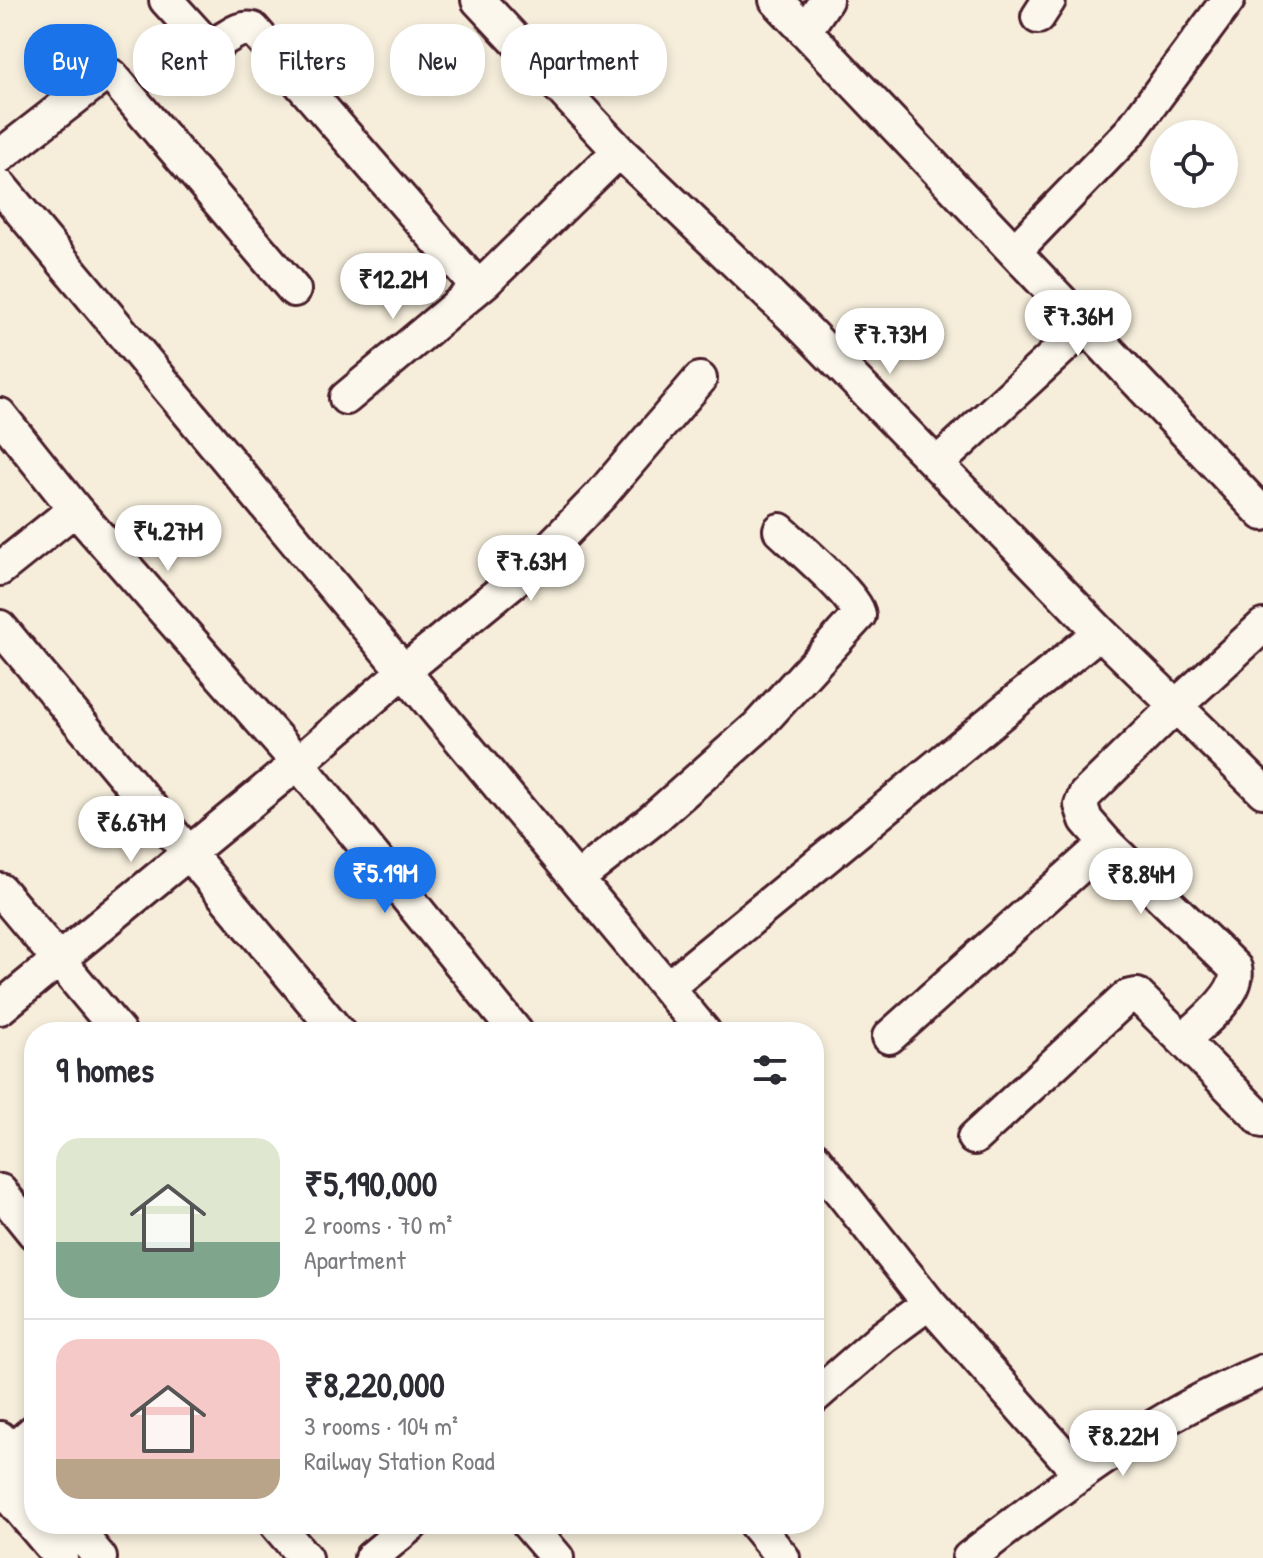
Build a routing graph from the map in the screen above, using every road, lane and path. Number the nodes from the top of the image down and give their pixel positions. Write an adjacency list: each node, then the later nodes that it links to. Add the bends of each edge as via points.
1 (166, 0): 11 (street, via 207,45 244,27 253,29)
2 (478, 0): 7 (street)
3 (776, 0): 6 (street)
4 (826, 0): 6 (street)
5 (1228, 0): 10 (street, via 1130,132)
6 (805, 31): 10 (street)
7 (619, 151): 11 (street); 17 (street)
8 (0, 156): 12 (street, via 103,76 112,76)
9 (0, 186): 25 (street)
10 (1016, 250): 13 (street)
11 (477, 286): 15 (street)
12 (294, 290)
13 (1086, 326): 17 (street); 19 (street)
14 (700, 379): 25 (street, via 532,566)
15 (346, 398)
16 (0, 415): 18 (street)
17 (937, 464): 24 (street)
18 (75, 509): 21 (street); 27 (street)
19 (1263, 514)
20 (780, 530): 31 (street, via 846,593 859,615 757,727)
21 (0, 569)
22 (1263, 626): 26 (street)
23 (0, 627): 30 (street)
24 (1100, 632): 26 (street); 34 (street)
25 (404, 671): 27 (street); 31 (street)
26 (1177, 705): 28 (street); 29 (street, via 1085,795 1083,812)
27 (298, 763): 30 (street); 38 (street)
28 (1263, 791)
29 (1106, 843): 40 (street); 41 (street, via 1235,968 1229,992)
30 (188, 853): 33 (street); 37 (street)
31 (577, 879): 34 (street)
32 (0, 890): 33 (street)
33 (58, 960): 35 (street); 36 (street)
34 (668, 987): 39 (street)
35 (0, 1008)
36 (111, 1022)
37 (330, 1022)
38 (507, 1022)
39 (696, 1022)
40 (889, 1037)
41 (1183, 1040): 42 (street); 43 (street, via 1140,998 1127,997)
42 (1263, 1121)
43 (974, 1138)
44 (824, 1179): 47 (street)
45 (0, 1191): 46 (street)
46 (24, 1221)
47 (929, 1303): 49 (street); 52 (street)
48 (1263, 1371): 52 (street, via 1147,1429)
49 (824, 1388)
50 (11, 1445): 51 (street)
51 (24, 1464)
52 (1079, 1473): 67 (street)
53 (0, 1486): 54 (street)
54 (24, 1514)
55 (41, 1534): 61 (street)
56 (80, 1534): 62 (street)
57 (285, 1534): 63 (street)
58 (400, 1534): 64 (street)
59 (537, 1534): 65 (street)
60 (763, 1534): 66 (street)
61 (61, 1558)
62 (100, 1558)
63 (305, 1558)
64 (371, 1558)
65 (557, 1558)
66 (783, 1558)
67 (969, 1558)

